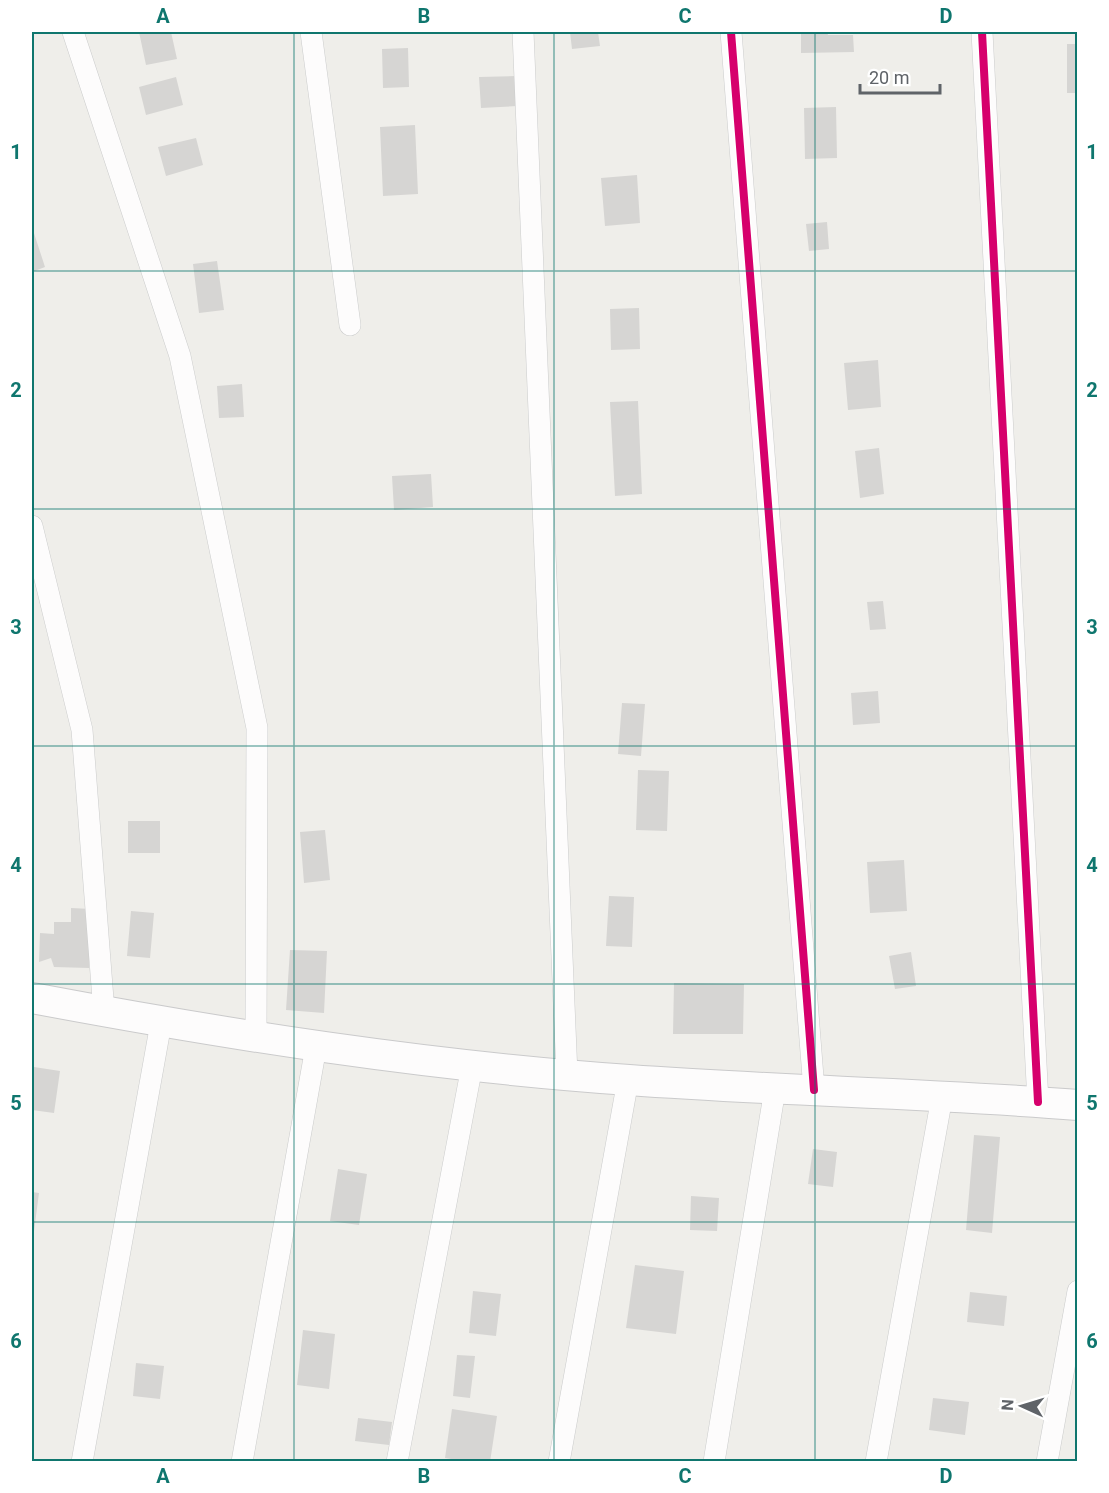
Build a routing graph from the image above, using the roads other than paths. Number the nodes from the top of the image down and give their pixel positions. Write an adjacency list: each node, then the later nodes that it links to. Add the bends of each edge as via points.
1 (73, 32): 11 (street, via 180,356 257,729)
2 (311, 32): 6 (street)
3 (523, 32): 14 (street)
4 (731, 32): 17 (street)
5 (982, 32): 19 (street)
6 (350, 325)
7 (32, 526): 9 (street, via 82,730)
8 (32, 998): 9 (street)
9 (104, 1012): 10 (street)
10 (161, 1023): 11 (street); 22 (street)
11 (256, 1037): 12 (street)
12 (316, 1047): 13 (street); 23 (street)
13 (472, 1066): 14 (street); 24 (street)
14 (567, 1075): 15 (street)
15 (628, 1080): 16 (street); 25 (street)
16 (775, 1089): 17 (street); 26 (street)
17 (814, 1090): 18 (street)
18 (942, 1097): 19 (street); 27 (street)
19 (1038, 1102): 20 (street)
20 (1077, 1105)
21 (1077, 1291): 28 (street)
22 (82, 1461)
23 (242, 1461)
24 (397, 1461)
25 (560, 1461)
26 (714, 1461)
27 (876, 1461)
28 (1047, 1461)

